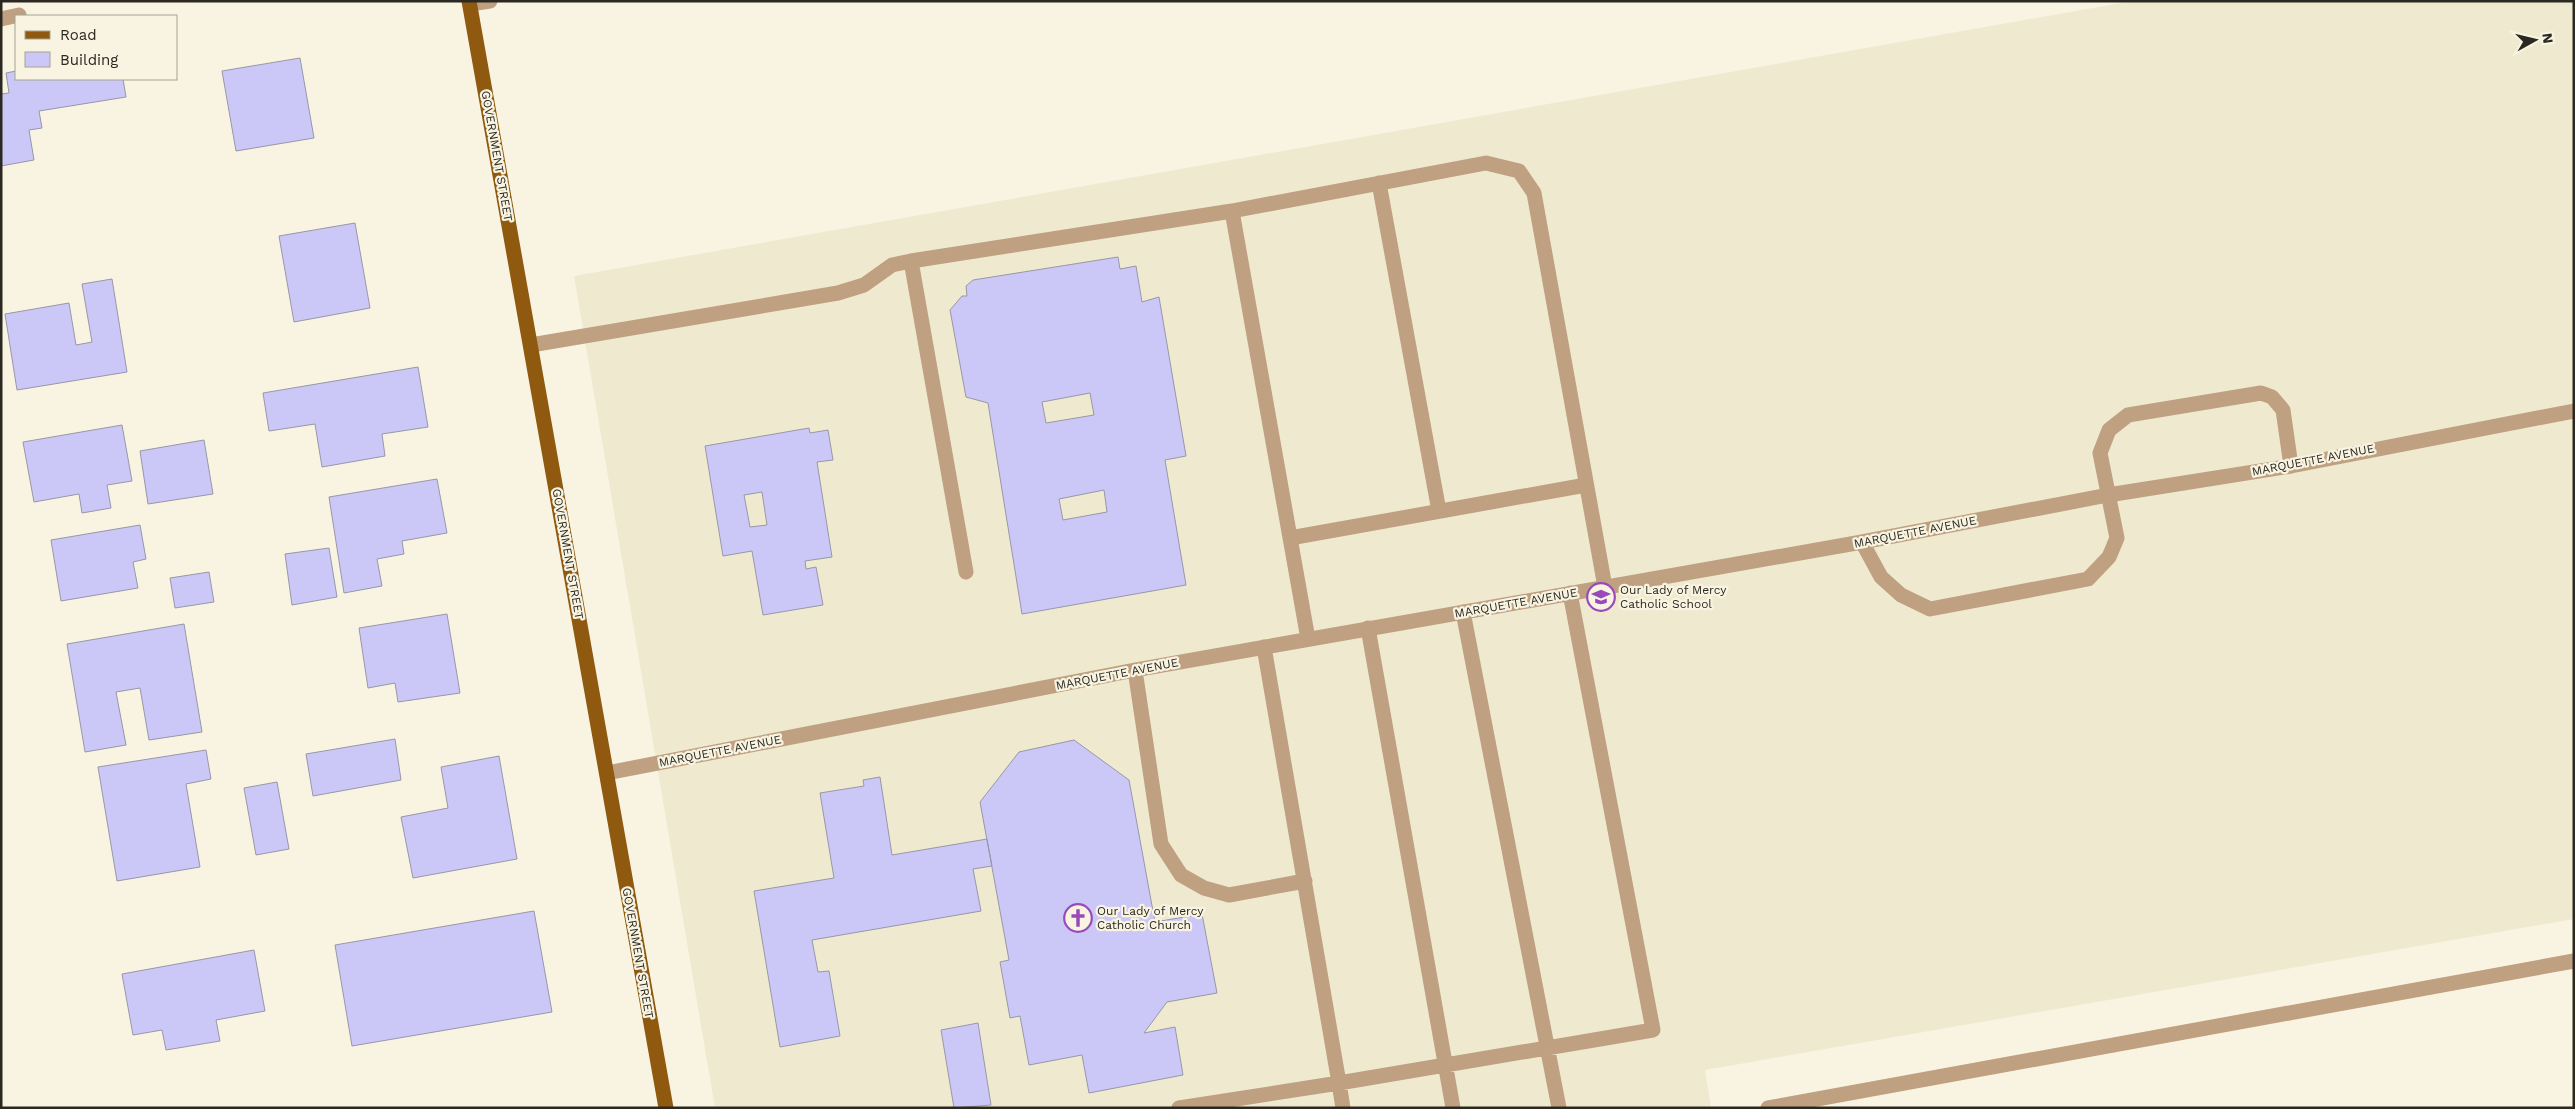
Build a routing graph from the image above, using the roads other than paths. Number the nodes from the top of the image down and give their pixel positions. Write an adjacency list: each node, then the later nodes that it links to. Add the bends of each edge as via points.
1 (490, 1): 2 (street)
2 (470, 3): 8 (main road, GOVERNMENT STREET)
3 (15, 16): 4 (street)
4 (1, 19)
5 (1379, 183): 6 (street); 11 (street, via 1486,163 1519,171 1534,193); 13 (street)
6 (1232, 211): 7 (street); 14 (street)
7 (911, 261): 8 (street, via 892,265 864,285 838,293); 16 (street)
8 (531, 345): 24 (main road, GOVERNMENT STREET)
9 (2574, 411): 10 (street, MARQUETTE AVENUE)
10 (2291, 466): 12 (street, MARQUETTE AVENUE); 12 (street, via 2283,410 2272,397 2261,392 2128,415 2109,430 2100,452)
11 (1586, 485): 13 (street); 17 (street)
12 (2108, 495): 15 (street, MARQUETTE AVENUE); 15 (street, via 2117,538 2109,557 2088,579 1930,608 1901,595 1881,577)
13 (1439, 511): 14 (street)
14 (1290, 538): 21 (street)
15 (1862, 542): 17 (street, MARQUETTE AVENUE)
16 (966, 572)
17 (1605, 587): 18 (street, MARQUETTE AVENUE)
18 (1570, 593): 19 (street, MARQUETTE AVENUE); 27 (street, via 1653,1030)
19 (1464, 612): 20 (street, MARQUETTE AVENUE); 27 (street)
20 (1368, 628): 21 (street, MARQUETTE AVENUE); 28 (street)
21 (1308, 639): 22 (street, MARQUETTE AVENUE)
22 (1264, 647): 23 (street, MARQUETTE AVENUE); 25 (street)
23 (1134, 670): 24 (street, MARQUETTE AVENUE); 25 (street, via 1161,844 1181,875 1204,888 1229,896)
24 (607, 773): 31 (main road, GOVERNMENT STREET)
25 (1304, 882): 29 (street)
26 (2574, 961): 36 (street)
27 (1549, 1048): 28 (street); 35 (street)
28 (1446, 1065): 29 (street); 34 (street)
29 (1339, 1083): 30 (street); 33 (street)
30 (1197, 1106): 32 (street)
31 (666, 1108)
32 (1179, 1108)
33 (1343, 1108)
34 (1454, 1108)
35 (1558, 1108)
36 (1768, 1108)

